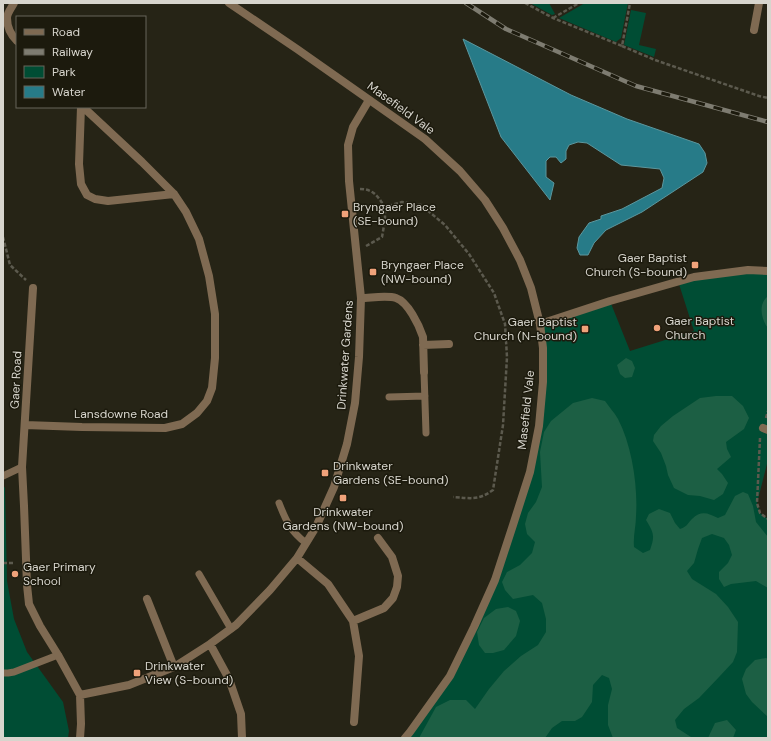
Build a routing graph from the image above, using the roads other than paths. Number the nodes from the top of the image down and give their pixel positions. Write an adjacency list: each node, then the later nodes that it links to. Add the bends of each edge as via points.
1 (14, 3): 5 (street, via 7,16 8,27)
2 (229, 3): 6 (street, Masefield Vale)
3 (759, 3): 4 (street)
4 (754, 30)
5 (16, 40)
6 (369, 100): 12 (street, Drinkwater Gardens, via 353,127 348,145); 13 (street, Masefield Vale, via 425,139 460,171 485,200 504,228 520,260 531,288)
7 (82, 108): 9 (street, Lansdowne Road, via 80,184 87,195 108,201)
8 (83, 108): 9 (street, Lansdowne Road)
9 (174, 194): 19 (street, Lansdowne Road, via 199,239 209,276 215,314 212,388 206,401 197,413 182,424 165,428)
10 (768, 271): 13 (street, via 748,270 694,277)
11 (33, 288): 19 (street, Gaer Road)
12 (360, 298): 14 (street, via 390,297 403,302 421,332); 25 (street, Drinkwater Gardens, via 355,403 347,444 334,486)
13 (540, 324): 39 (street, Masefield Vale, via 544,382 539,426 530,472 514,526 495,580 450,676)
14 (423, 344): 15 (street); 16 (street)
15 (449, 344)
16 (424, 372): 17 (lane)
17 (425, 396): 18 (lane); 20 (lane)
18 (389, 397)
19 (25, 425): 21 (street, Gaer Road)
20 (426, 434)
21 (22, 468): 22 (lane); 32 (street, Gaer Road, via 29,604)
22 (3, 476)
23 (279, 503): 25 (lane, via 292,531)
24 (378, 538): 29 (street, via 392,557 398,576 397,587 393,598 384,608)
25 (306, 543): 26 (street, Drinkwater Gardens)
26 (297, 558): 29 (street, via 328,584); 30 (street, Drinkwater Gardens, via 270,590)
27 (198, 574): 30 (lane)
28 (147, 599): 33 (street)
29 (353, 621): 36 (street, via 359,656)
30 (231, 629): 31 (street, Drinkwater Gardens)
31 (210, 644): 33 (street, Drinkwater Gardens); 38 (street, via 229,679 241,714)
32 (58, 655): 34 (lane, via 14,672); 35 (street, Gaer Road)
33 (174, 667): 35 (street, Drinkwater Gardens, via 129,684)
34 (3, 673)
35 (80, 695): 37 (street, Gaer Road)
36 (354, 722)
37 (80, 738)
38 (242, 738)
39 (405, 738)

